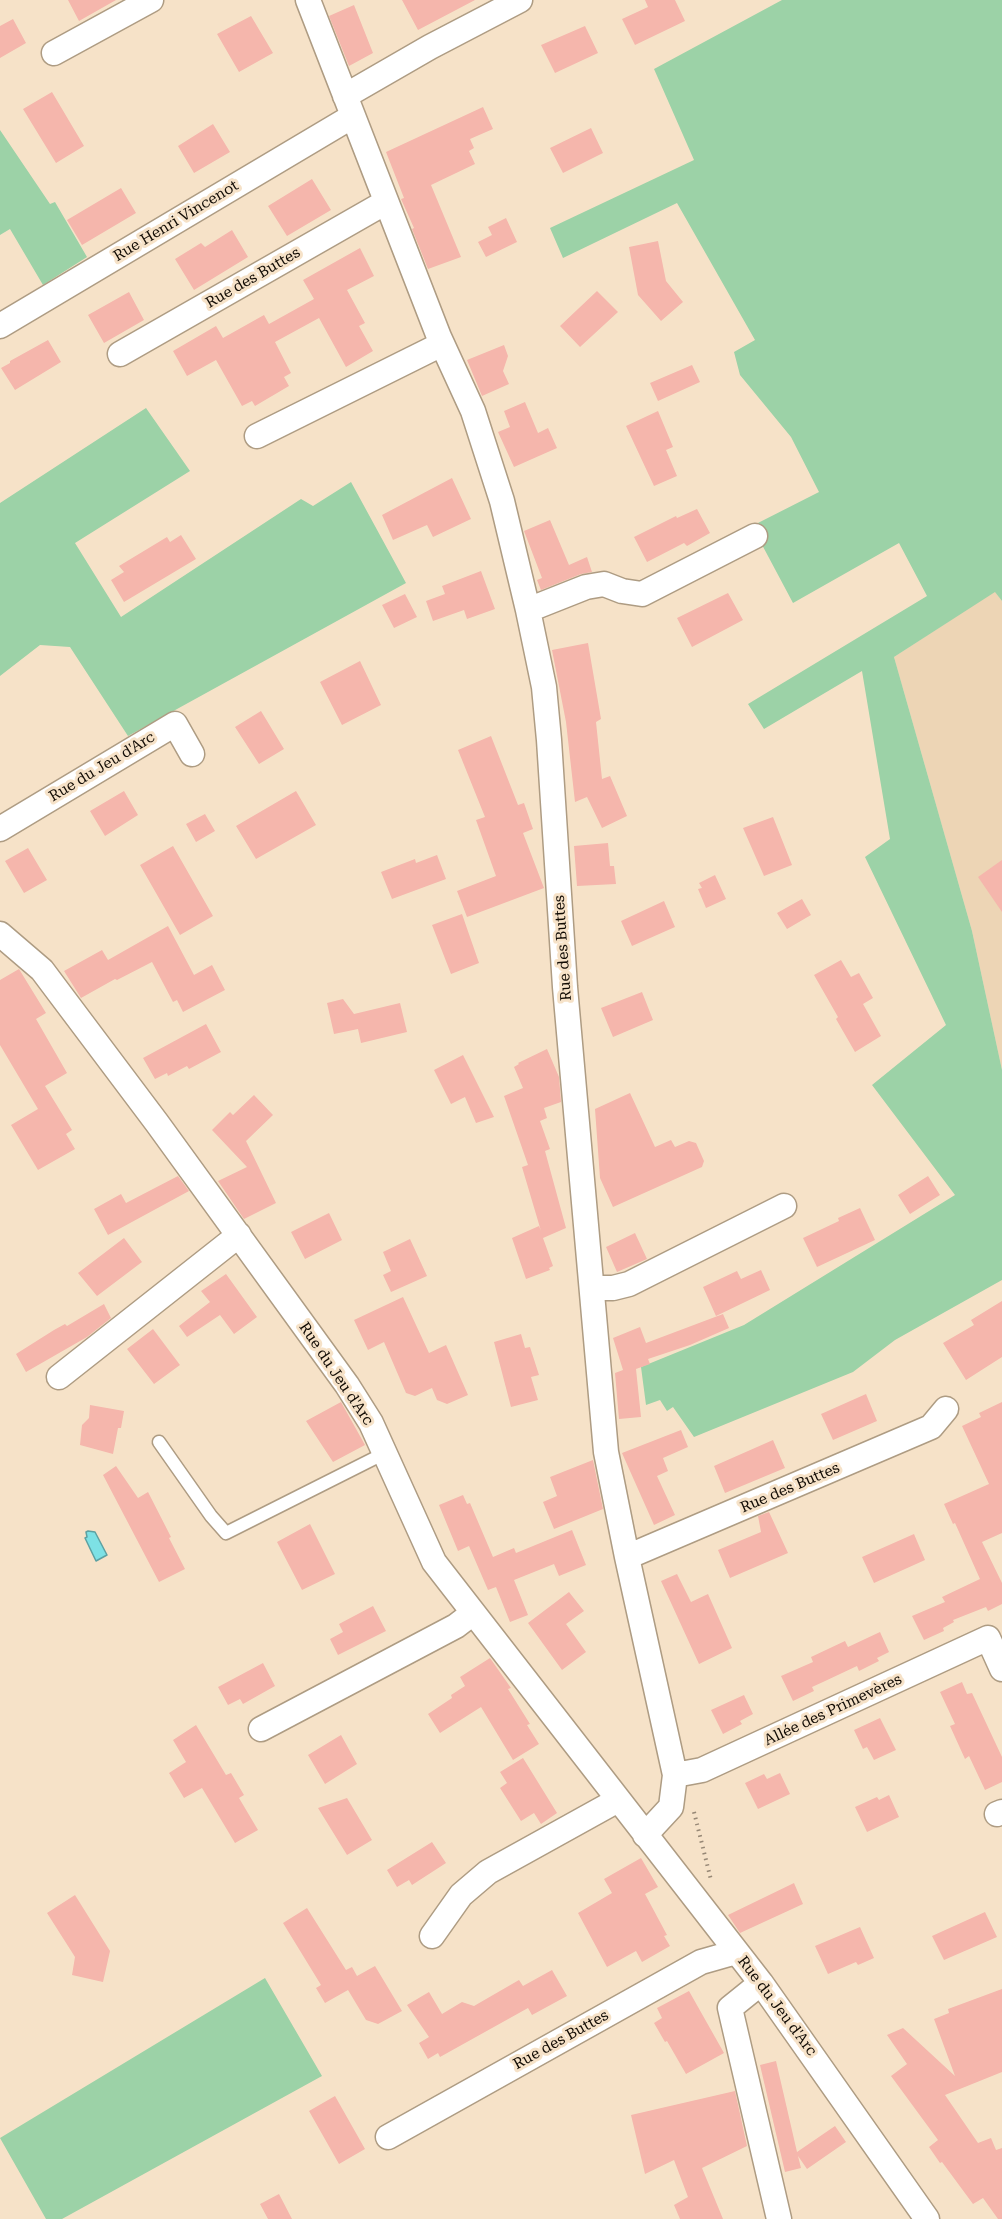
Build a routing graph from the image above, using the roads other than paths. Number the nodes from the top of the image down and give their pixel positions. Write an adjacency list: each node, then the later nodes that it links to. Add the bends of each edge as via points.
1 (151, 0): 4 (street)
2 (308, 0): 5 (street, Rue des Buttes)
3 (520, 0): 5 (street, via 430,47)
4 (54, 53)
5 (349, 106): 6 (street, Rue des Buttes); 7 (street, Rue Henri Vincenot)
6 (386, 202): 8 (street, Rue des Buttes); 9 (street, Rue des Buttes)
7 (0, 326)
8 (442, 344): 10 (street); 12 (street, Rue des Buttes, via 473,411 502,501)
9 (120, 354)
10 (257, 436)
11 (755, 536): 12 (street, via 642,594 604,584)
12 (528, 610): 18 (street, Rue des Buttes, via 544,687)
13 (192, 754): 14 (street, Rue du Jeu d'Arc, via 175,724)
14 (0, 828)
15 (0, 934): 17 (street, Rue du Jeu d'Arc, via 42,970)
16 (784, 1206): 18 (street, via 629,1284)
17 (239, 1235): 19 (street); 22 (street, Rue du Jeu d'Arc, via 347,1384)
18 (592, 1288): 23 (street, Rue des Buttes, via 606,1452)
19 (59, 1377)
20 (946, 1409): 23 (street, Rue des Buttes, via 931,1427)
21 (159, 1442): 22 (lane, via 226,1533)
22 (385, 1453): 24 (street, Rue du Jeu d'Arc, via 434,1562)
23 (627, 1557): 27 (street, Rue des Buttes)
24 (473, 1613): 26 (street, via 456,1626); 28 (street, Rue du Jeu d'Arc)
25 (1002, 1669): 27 (street, Allée des Primevères, via 988,1638 702,1770)
26 (261, 1729)
27 (680, 1774): 29 (street, Rue des Buttes, via 670,1807)
28 (618, 1800): 29 (street, Rue du Jeu d'Arc); 30 (street, via 488,1872 461,1895)
29 (645, 1834): 31 (street, Rue du Jeu d'Arc)
30 (432, 1936)
31 (736, 1952): 32 (street, Rue du Jeu d'Arc); 33 (street, Rue des Buttes, via 701,1962)
32 (761, 1983): 34 (street, via 730,2008); 35 (street, Rue du Jeu d'Arc)
33 (388, 2137)
34 (779, 2219)
35 (927, 2219)

